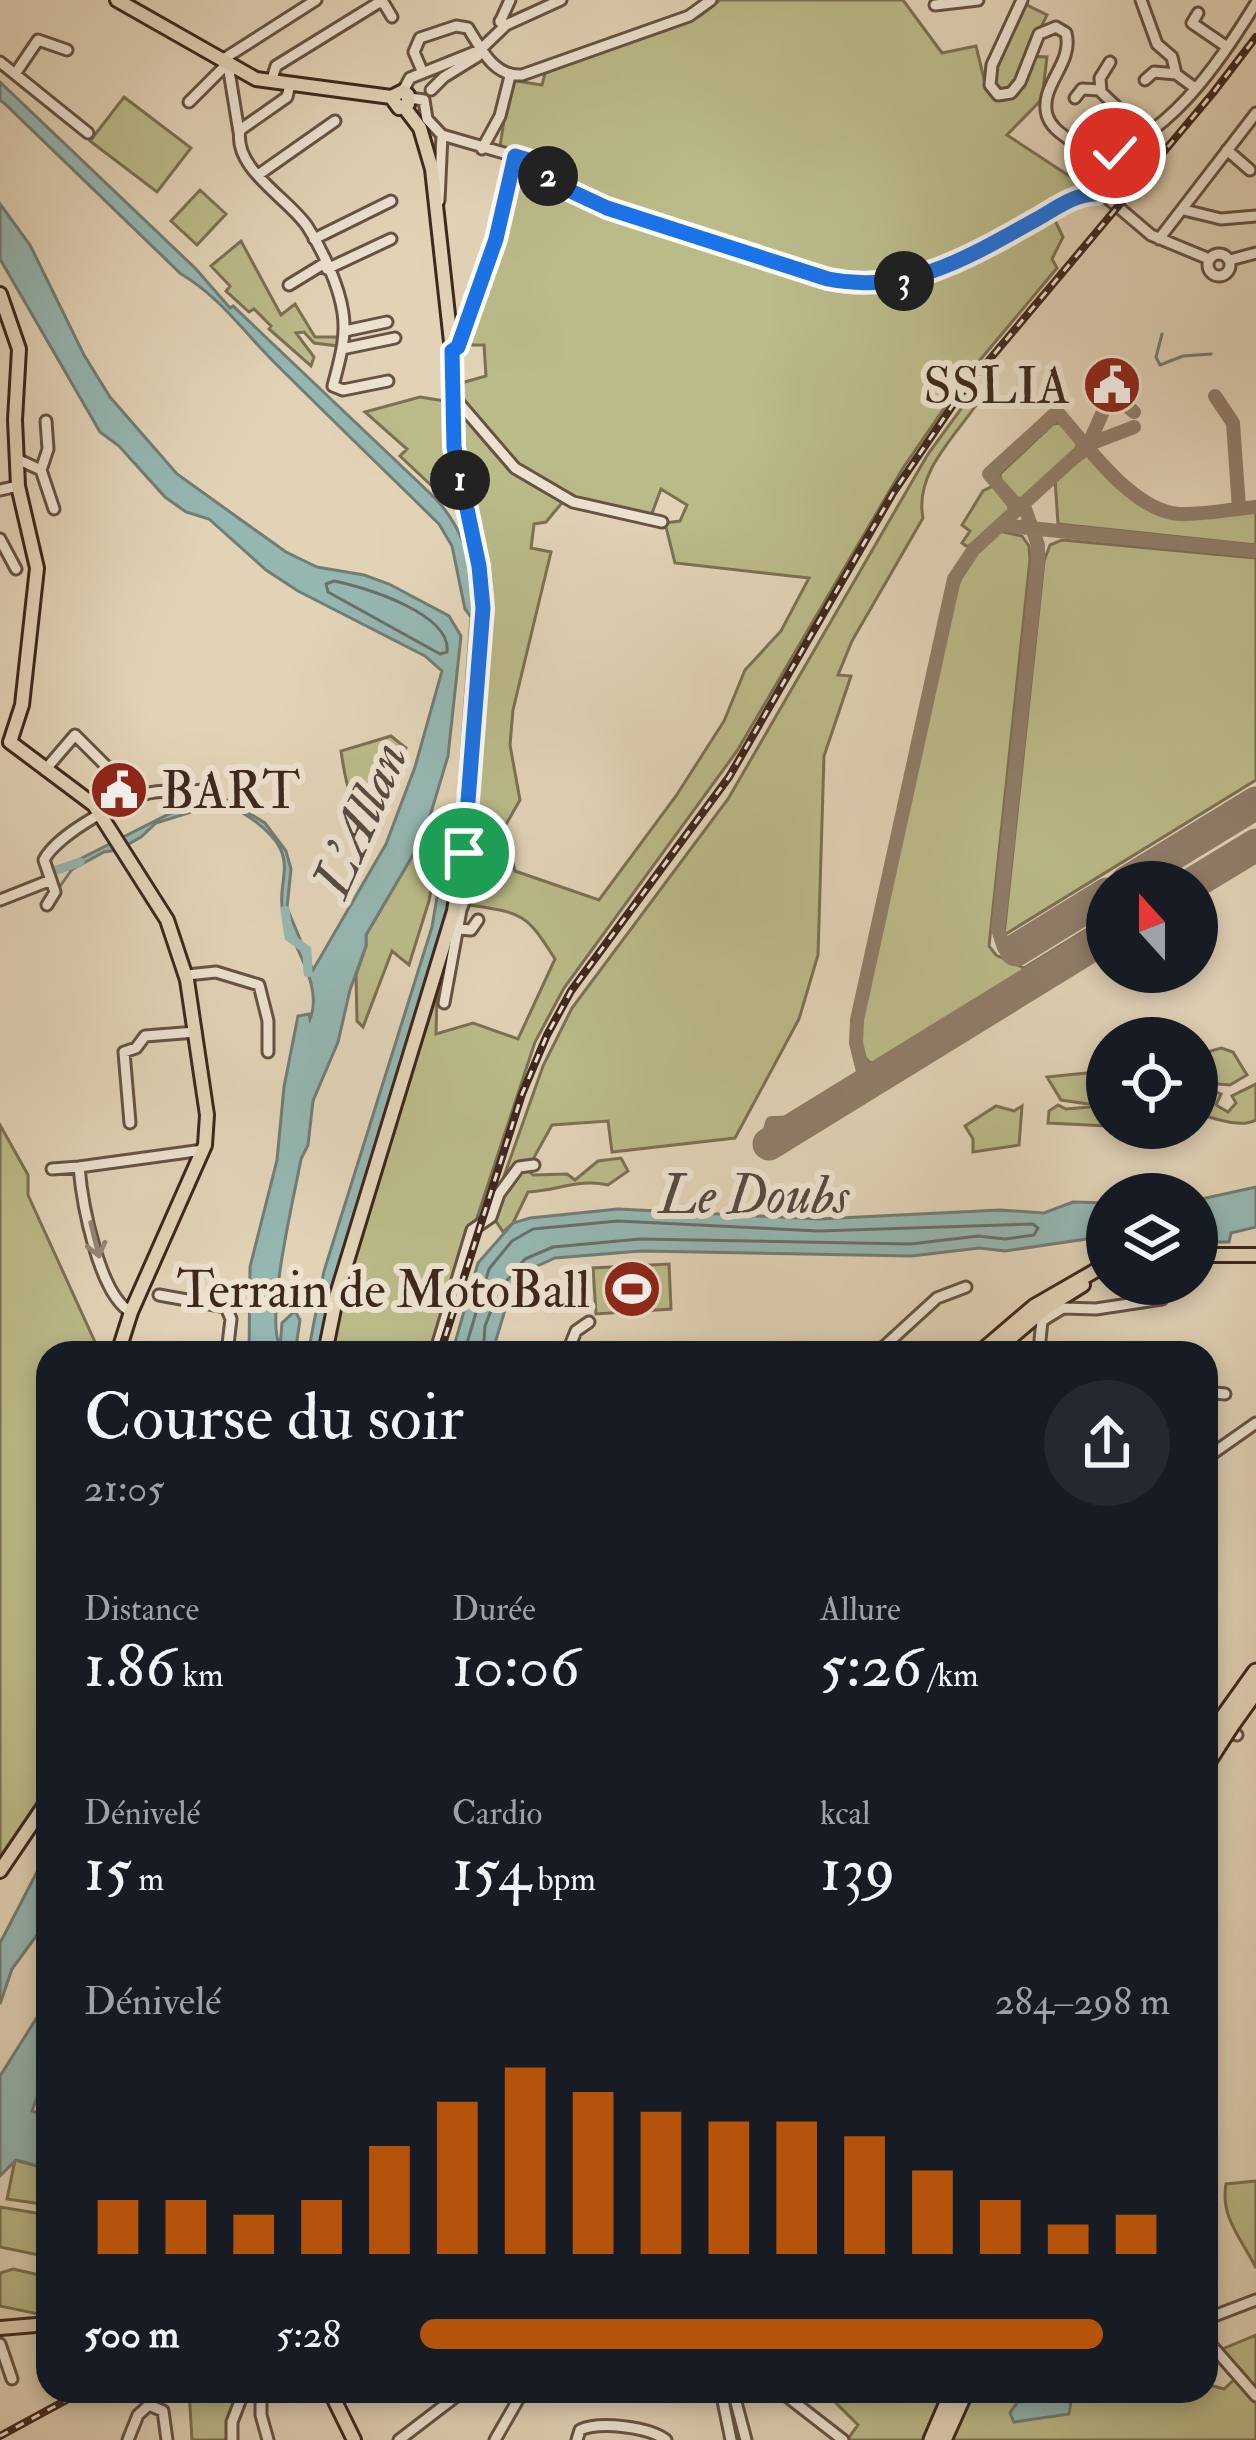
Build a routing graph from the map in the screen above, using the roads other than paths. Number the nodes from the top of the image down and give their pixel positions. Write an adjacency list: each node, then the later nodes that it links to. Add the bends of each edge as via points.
1 (316, 0): 19 (street)
2 (510, 0): 13 (street)
3 (560, 0): 13 (street)
4 (711, 0): 23 (street, via 689,16)
5 (978, 0): 10 (street)
6 (1022, 0): 42 (street, via 990,85 998,95 1017,88 1039,34 1061,29 1069,48 1046,112)
7 (1141, 0): 22 (street)
8 (124, 1): 19 (main road)
9 (1256, 3): 14 (street)
10 (935, 5)
11 (1198, 14): 14 (street, via 1192,23)
12 (392, 16): 25 (street, via 378,3 276,66)
13 (503, 23): 16 (street)
14 (1227, 47): 27 (street)
15 (67, 50): 21 (street, via 38,40)
16 (481, 52): 20 (street); 20 (street, via 465,26 423,36 414,49); 23 (street); 28 (street)
17 (0, 62): 21 (street)
18 (1110, 62): 29 (street)
19 (226, 65): 25 (main road); 32 (street); 35 (street)
20 (427, 72): 30 (street); 30 (street, via 410,78)
21 (14, 74): 36 (street)
22 (1176, 74): 24 (street, via 1154,72); 27 (street)
23 (510, 76): 39 (street)
24 (1145, 80)
25 (271, 82): 26 (main road)
26 (290, 85): 30 (main road); 35 (street, via 287,97)
27 (1195, 88): 38 (street)
28 (431, 90)
29 (1100, 90): 31 (street, via 1082,89); 38 (street)
30 (405, 98): 37 (street, via 427,106); 47 (main road, via 428,147)
31 (1075, 98)
32 (188, 103)
33 (1256, 113): 40 (street)
34 (335, 121): 44 (street)
35 (238, 132): 44 (street)
36 (88, 133)
37 (442, 135): 39 (street); 47 (street)
38 (1148, 137): 42 (street)
39 (482, 148): 41 (street)
40 (1227, 150): 43 (street); 48 (street)
41 (515, 156): 45 (street, via 607,208 854,284 933,273); 63 (street, via 496,239)
42 (1090, 162): 45 (street)
43 (1250, 170)
44 (258, 175): 50 (street)
45 (1096, 194): 52 (street)
46 (391, 201): 50 (street)
47 (436, 204): 63 (main road)
48 (1184, 210): 49 (street); 52 (street)
49 (1256, 216)
50 (314, 239): 56 (street)
51 (392, 239): 56 (street)
52 (1159, 239): 54 (street)
53 (1256, 253): 55 (street)
54 (1209, 259): 55 (street, via 1218,253); 55 (street, via 1219,276)
55 (1230, 260)
56 (326, 266): 57 (street); 60 (street)
57 (289, 285)
58 (0, 294): 67 (main road, via 19,349)
59 (387, 322): 60 (street)
60 (345, 332): 62 (street)
61 (395, 338): 62 (street)
62 (342, 349): 64 (street, via 336,390)
63 (455, 349): 65 (main road)
64 (388, 381)
65 (453, 396): 72 (street, via 514,468 573,502); 83 (main road, via 454,447 483,608)
66 (46, 421): 68 (street)
67 (17, 459): 68 (street); 69 (main road)
68 (41, 470): 71 (street)
69 (19, 486): 70 (street); 75 (main road, via 38,582 22,705)
70 (0, 490)
71 (54, 509)
72 (662, 522)
73 (0, 539): 74 (street)
74 (16, 568)
75 (5, 743): 76 (main road)
76 (45, 770): 78 (street, via 75,735); 79 (main road)
77 (202, 790): 78 (street)
78 (130, 799): 79 (street)
79 (99, 814): 80 (street, via 49,849); 86 (main road, via 166,920)
80 (49, 875): 81 (street); 82 (street, via 54,897)
81 (0, 900)
82 (47, 905)
83 (457, 910): 85 (street); 108 (main road)
84 (478, 920): 85 (street, via 471,930)
85 (459, 929): 87 (street)
86 (187, 975): 88 (main road); 89 (street, via 216,972 259,985)
87 (444, 1003)
88 (196, 1032): 90 (street, via 145,1036 124,1052); 91 (main road, via 207,1115)
89 (268, 1052)
90 (130, 1123)
91 (203, 1150): 93 (street); 103 (main road)
92 (534, 1166): 109 (street, via 519,1167 491,1216 472,1230)
93 (79, 1167): 94 (street); 103 (street, one-way to 103, via 104,1277)
94 (52, 1169)
95 (1218, 1258): 96 (main road)
96 (1256, 1258)
97 (1086, 1277): 99 (main road)
98 (1086, 1283): 104 (main road)
99 (1065, 1286): 104 (street, via 1037,1307); 112 (main road)
100 (966, 1287): 111 (street, via 937,1298)
101 (159, 1295): 107 (street, via 226,1307)
102 (1122, 1305): 104 (street)
103 (131, 1312): 106 (main road)
104 (1043, 1314): 113 (main road); 114 (street)
105 (589, 1322): 110 (street)
106 (122, 1341)
107 (228, 1341)
108 (327, 1341)
109 (439, 1341)
110 (571, 1341)
111 (890, 1341)
112 (993, 1341)
113 (1008, 1341)
114 (1040, 1341)
115 (1218, 1393): 116 (street)
116 (1225, 1394)
117 (1256, 1423): 118 (street)
118 (1218, 1449)
119 (1256, 1672): 121 (highway)
120 (1256, 1690): 121 (highway)
121 (1224, 1727)
122 (36, 1819): 123 (main road)
123 (0, 1871)
124 (1256, 2300): 125 (street)
125 (1218, 2314)
126 (36, 2325): 127 (main road)
127 (0, 2328)
128 (0, 2344): 130 (street)
129 (1218, 2352): 131 (street)
130 (12, 2379)
131 (1256, 2396)
132 (239, 2403): 146 (street)
133 (261, 2403): 147 (street)
134 (336, 2403): 148 (main road)
135 (448, 2403): 149 (street)
136 (516, 2403): 142 (street)
137 (723, 2403): 154 (street)
138 (736, 2403): 155 (street)
139 (795, 2403): 156 (street)
140 (948, 2403): 157 (highway)
141 (959, 2403): 158 (highway)
142 (501, 2427): 150 (street); 151 (street)
143 (646, 2436): 152 (street, via 586,2426); 153 (street)
144 (128, 2440): 145 (street, via 149,2405 163,2411)
145 (167, 2440)
146 (232, 2440)
147 (268, 2440)
148 (355, 2440)
149 (399, 2440)
150 (495, 2440)
151 (506, 2440)
152 (577, 2440)
153 (666, 2440)
154 (730, 2440)
155 (746, 2440)
156 (843, 2440)
157 (932, 2440)
158 (944, 2440)

